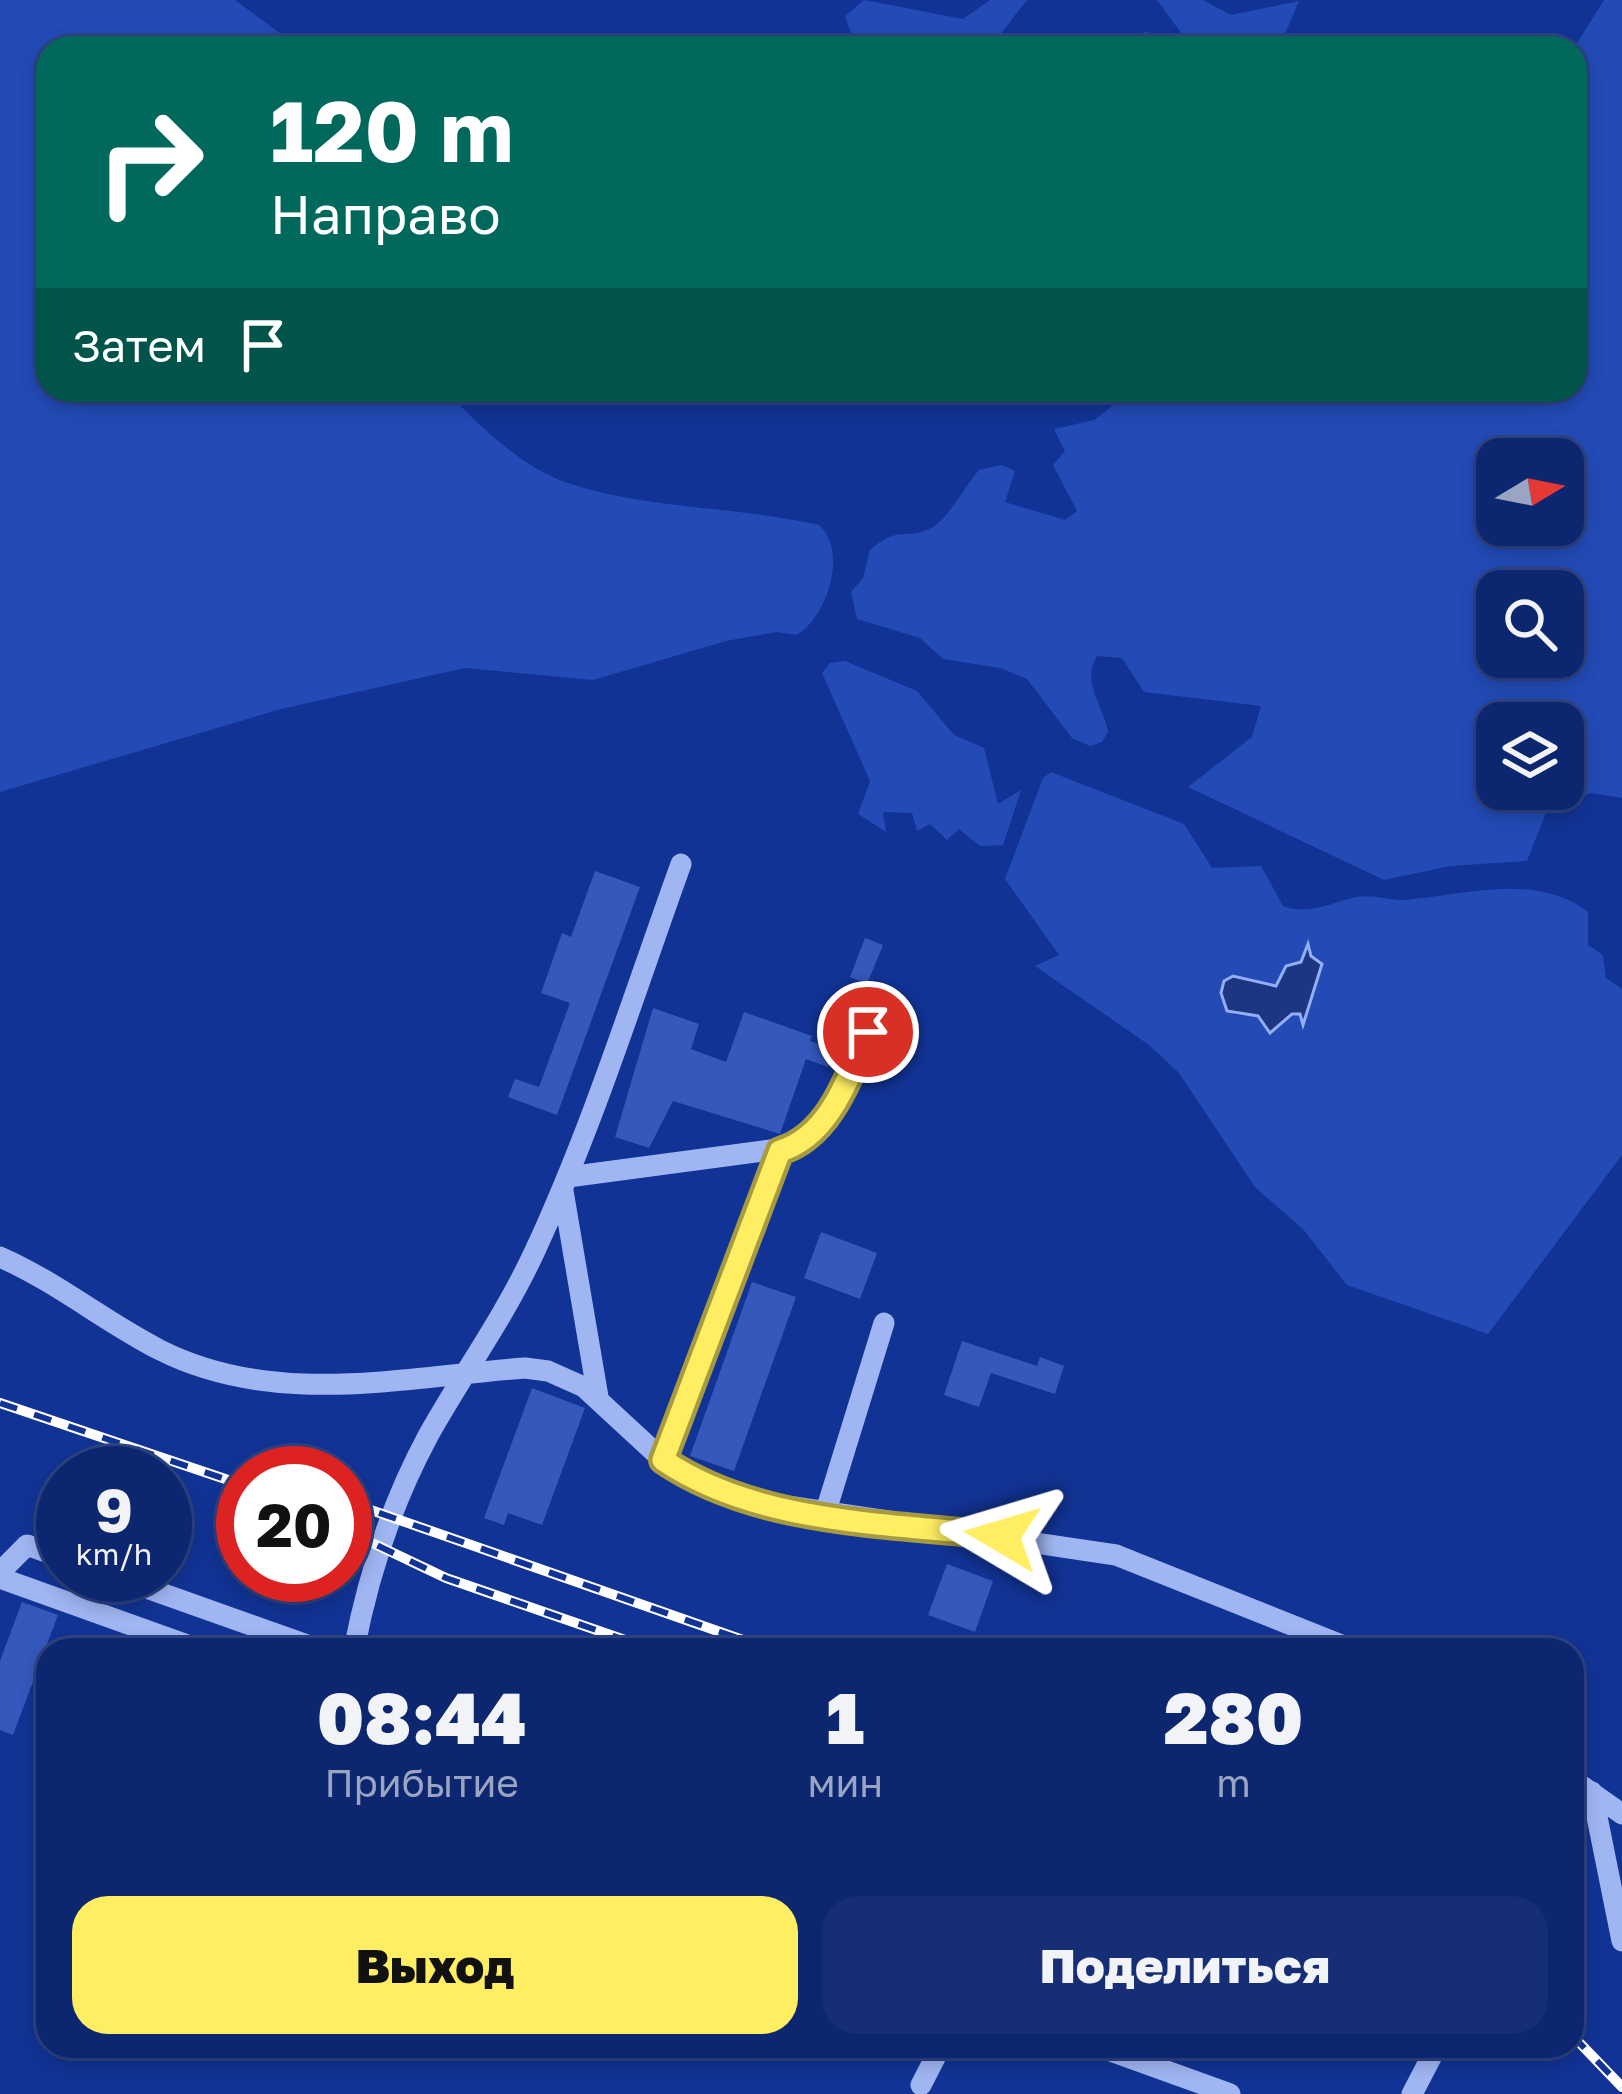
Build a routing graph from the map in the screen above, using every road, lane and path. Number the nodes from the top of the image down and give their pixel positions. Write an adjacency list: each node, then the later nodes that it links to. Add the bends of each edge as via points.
1 (681, 864): 4 (lane)
2 (868, 1032): 3 (lane, via 828,1113 808,1137)
3 (780, 1151): 4 (lane); 9 (lane)
4 (565, 1184): 7 (lane); 8 (lane)
5 (0, 1257): 7 (lane, via 164,1352 232,1377 313,1387)
6 (884, 1323): 10 (lane)
7 (468, 1372): 8 (lane, via 548,1371); 16 (lane, via 392,1516)
8 (598, 1396): 9 (lane)
9 (663, 1460): 10 (lane, via 742,1498)
10 (825, 1514): 17 (lane, via 1116,1555)
11 (36, 1549): 12 (lane, via 28,1546)
12 (0, 1575): 14 (lane)
13 (186, 1602): 15 (lane)
14 (169, 1638)
15 (287, 1638)
16 (356, 1638)
17 (1324, 1638)
18 (1584, 1787): 19 (lane)
19 (1592, 1792): 20 (lane); 21 (lane)
20 (1622, 1814)
21 (1622, 1941)
22 (934, 2058): 25 (lane)
23 (1130, 2058): 26 (lane)
24 (1431, 2058): 27 (lane)
25 (921, 2084)
26 (1230, 2094)
27 (1412, 2094)

